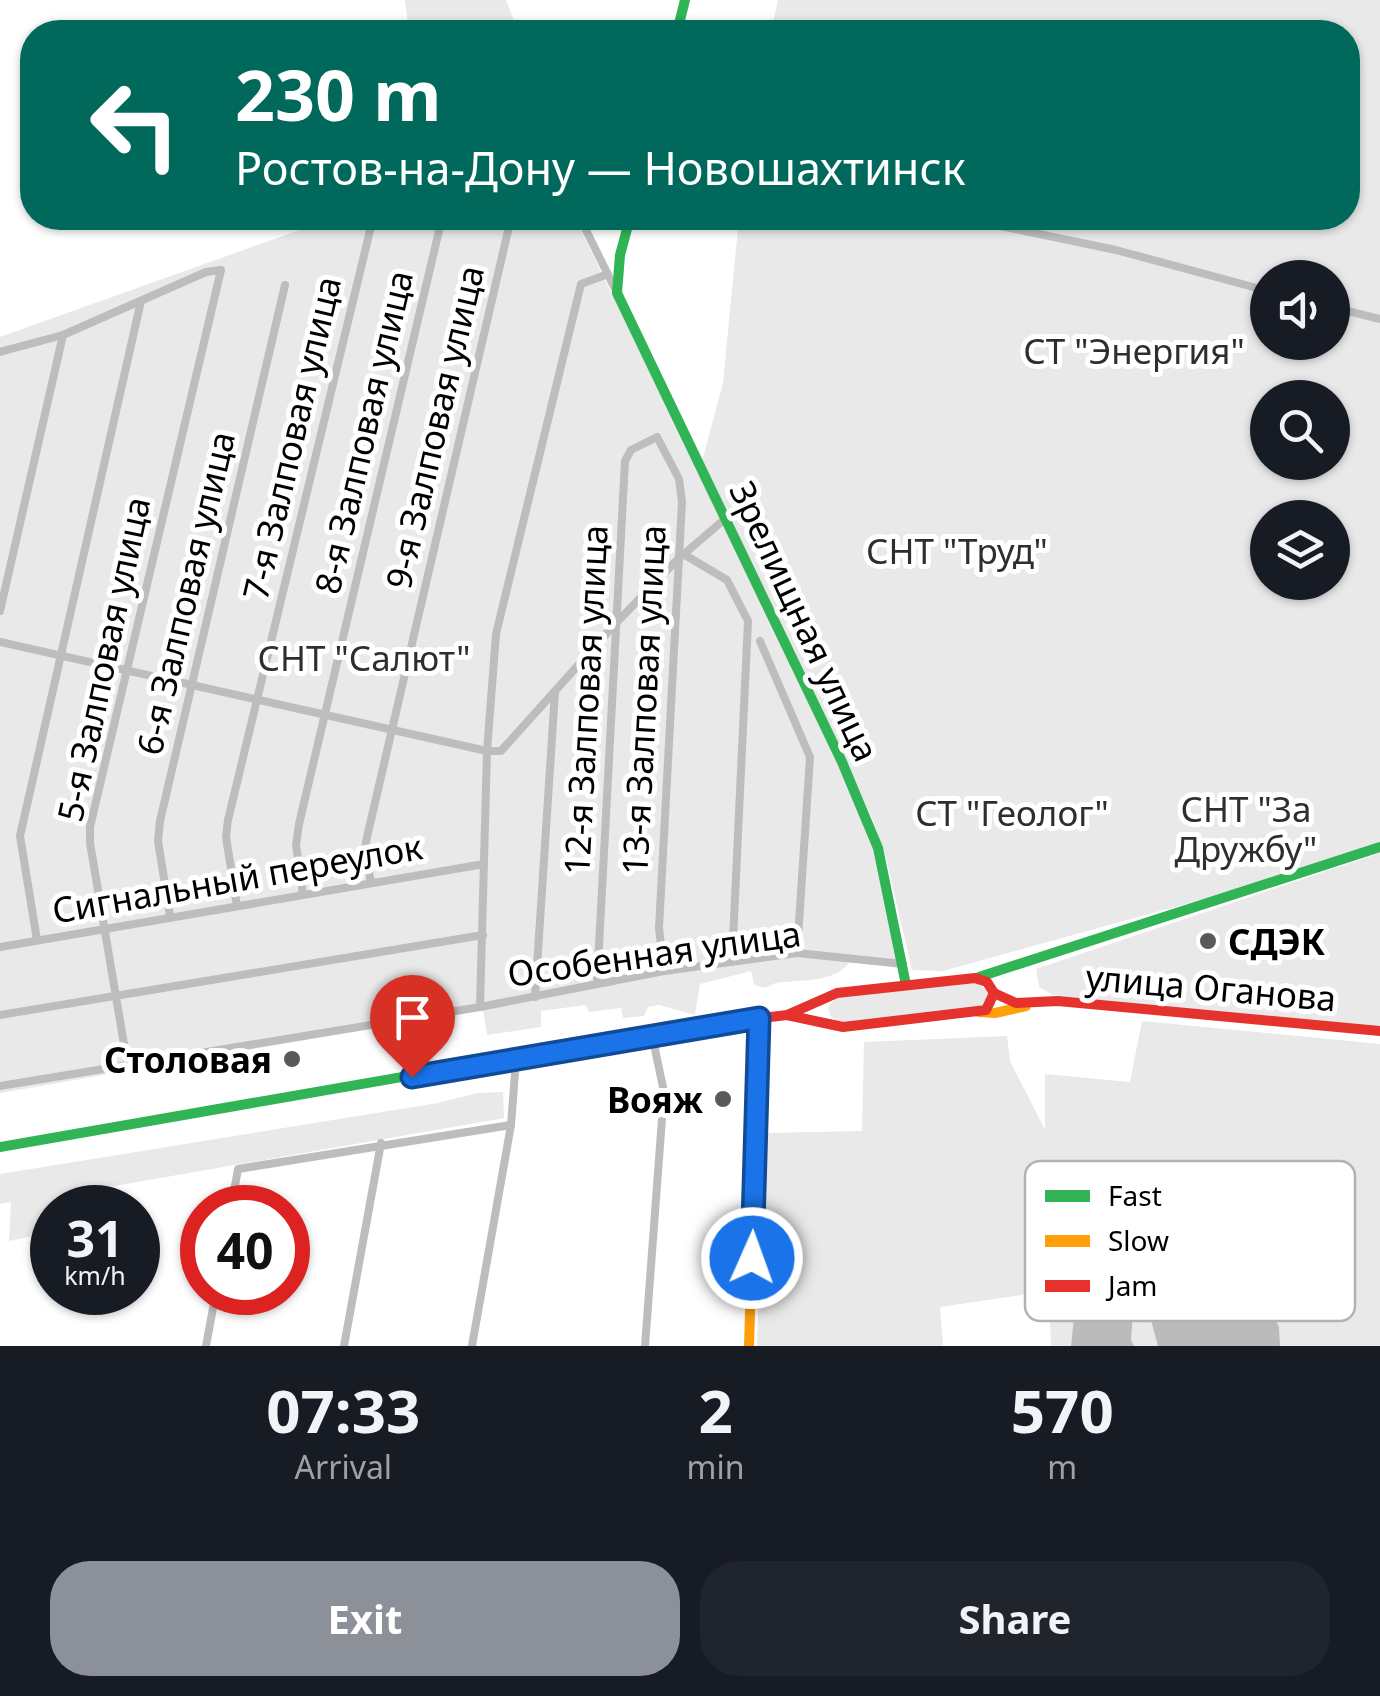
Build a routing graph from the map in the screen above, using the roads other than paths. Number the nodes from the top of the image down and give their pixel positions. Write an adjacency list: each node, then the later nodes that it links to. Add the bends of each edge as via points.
1 (370, 230): 27 (street, 7-я Залповая улица)
2 (439, 230): 28 (street, 8-я Залповая улица)
3 (507, 230): 29 (street, 9-я Залповая улица)
4 (586, 230): 7 (street, Зрелищная улица)
5 (627, 230): 10 (main road)
6 (1020, 230): 9 (street)
7 (608, 274): 10 (street, Зрелищная улица); 30 (street, via 581,284 496,634)
8 (286, 284): 25 (street, 6-я Залповая улица)
9 (1250, 286)
10 (617, 292): 17 (main road, Зрелищная улица)
11 (141, 301): 14 (street); 23 (street); 24 (street, 5-я Залповая улица, via 221,270)
12 (1350, 312): 13 (street)
13 (1380, 319)
14 (63, 335): 15 (street); 19 (street)
15 (0, 352)
16 (657, 437): 18 (street, 13-я Залповая улица, via 678,478); 20 (street, 12-я Залповая улица, via 626,455)
17 (726, 518): 18 (street); 43 (main road, Зрелищная улица, via 878,848)
18 (681, 557): 20 (street); 42 (street, via 727,580 748,621); 45 (street, 13-я Залповая улица, via 658,928)
19 (0, 612)
20 (617, 622): 26 (street); 47 (street, 12-я Залповая улица)
21 (760, 641): 41 (street, via 810,757)
22 (0, 642): 23 (street)
23 (60, 655): 24 (street); 39 (street, via 20,836)
24 (125, 669): 25 (street); 37 (street, 5-я Залповая улица, via 90,827)
25 (192, 685): 27 (street); 36 (street, 6-я Залповая улица, via 158,841)
26 (556, 690): 30 (street, via 509,745); 51 (street)
27 (258, 700): 28 (street); 35 (street, 7-я Залповая улица, via 226,838)
28 (326, 715): 29 (street); 34 (street, 8-я Залповая улица, via 296,844)
29 (392, 729): 30 (street); 33 (street, 9-я Залповая улица, via 365,849)
30 (486, 751): 32 (street)
31 (1380, 847): 44 (main road)
32 (484, 864): 33 (street, Сигнальный переулок); 38 (street)
33 (371, 883): 34 (street, Сигнальный переулок)
34 (303, 894): 35 (street, Сигнальный переулок)
35 (237, 906): 36 (street, Сигнальный переулок)
36 (170, 916): 37 (street, Сигнальный переулок)
37 (104, 926): 39 (street, Сигнальный переулок); 50 (street, 5-я Залповая улица)
38 (484, 935): 50 (street); 54 (street)
39 (37, 940): 40 (street, Сигнальный переулок)
40 (0, 946)
41 (797, 953): 42 (street, Особенная улица); 43 (street, Особенная улица)
42 (732, 962): 45 (street, Особенная улица)
43 (902, 964): 48 (main road, Зрелищная улица)
44 (1007, 969): 46 (main road); 49 (main road)
45 (664, 971): 47 (street, Особенная улица)
46 (975, 978): 48 (main road); 49 (main road)
47 (597, 983): 51 (street, Особенная улица)
48 (906, 985): 52 (main road)
49 (993, 992): 53 (main road, улица Оганова, via 1009,1003); 55 (main road, via 990,1006)
50 (115, 994): 56 (street); 63 (street, 5-я Залповая улица)
51 (535, 996): 54 (street, Особенная улица)
52 (830, 996): 57 (main road); 59 (main road, via 824,1008)
53 (1036, 1002): 55 (main road, улица Оганова); 60 (main road, улица Оганова)
54 (480, 1007): 63 (street, Особенная улица)
55 (979, 1012): 59 (main road, улица Оганова)
56 (0, 1015)
57 (787, 1015): 58 (main road); 59 (main road, улица Оганова)
58 (759, 1018): 61 (main road); 74 (main road)
59 (832, 1024)
60 (1380, 1031)
61 (652, 1034): 62 (main road); 73 (street, via 664,1092)
62 (516, 1060): 65 (street); 67 (main road)
63 (126, 1062): 64 (street, Особенная улица)
64 (0, 1086)
65 (510, 1125): 66 (street); 72 (street)
66 (381, 1144): 68 (street, via 238,1169); 71 (street)
67 (0, 1147)
68 (235, 1185)
69 (212, 1315): 70 (street)
70 (206, 1346)
71 (344, 1346)
72 (472, 1346)
73 (645, 1346)
74 (750, 1346)

